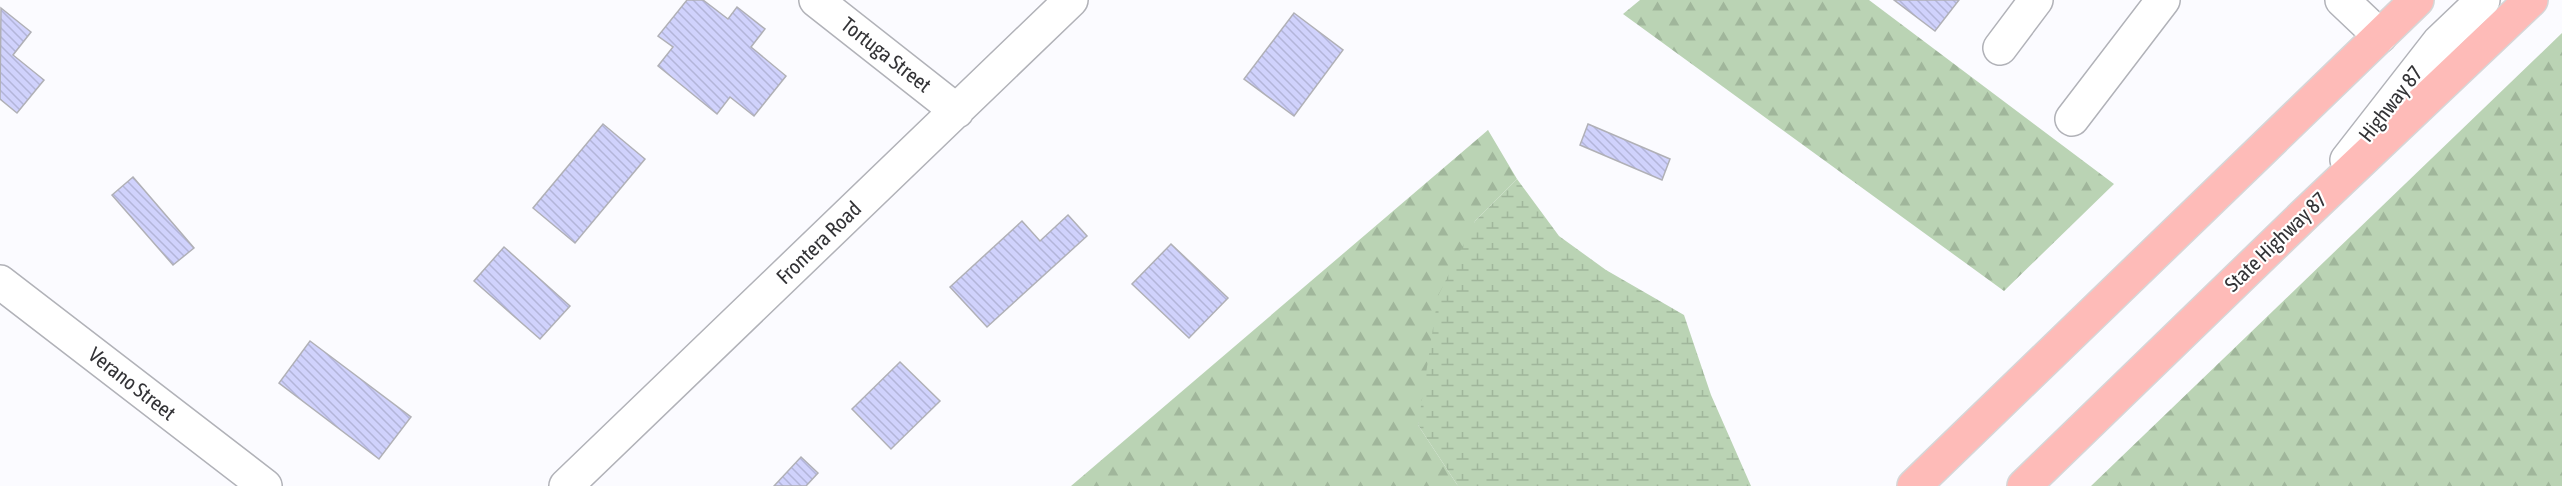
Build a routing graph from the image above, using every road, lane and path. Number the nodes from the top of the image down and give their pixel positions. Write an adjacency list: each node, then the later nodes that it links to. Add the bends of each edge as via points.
1 (816, 0): 11 (street, Tortuga Street)
2 (1071, 0): 11 (street, Frontera Road)
3 (2036, 0): 10 (street)
4 (2163, 0): 12 (street)
5 (2342, 0): 9 (street)
6 (2417, 0): 9 (highway)
7 (2483, 0): 13 (street, Highway 87, via 2439,42)
8 (2531, 0): 13 (highway, State Highway 87)
9 (2380, 36): 17 (highway)
10 (2000, 48)
11 (957, 111): 16 (street, Frontera Road)
12 (2072, 119)
13 (2305, 214): 18 (highway, State Highway 87)
14 (0, 282): 15 (street, Verano Street)
15 (265, 486)
16 (566, 486)
17 (1914, 486)
18 (2024, 486)

